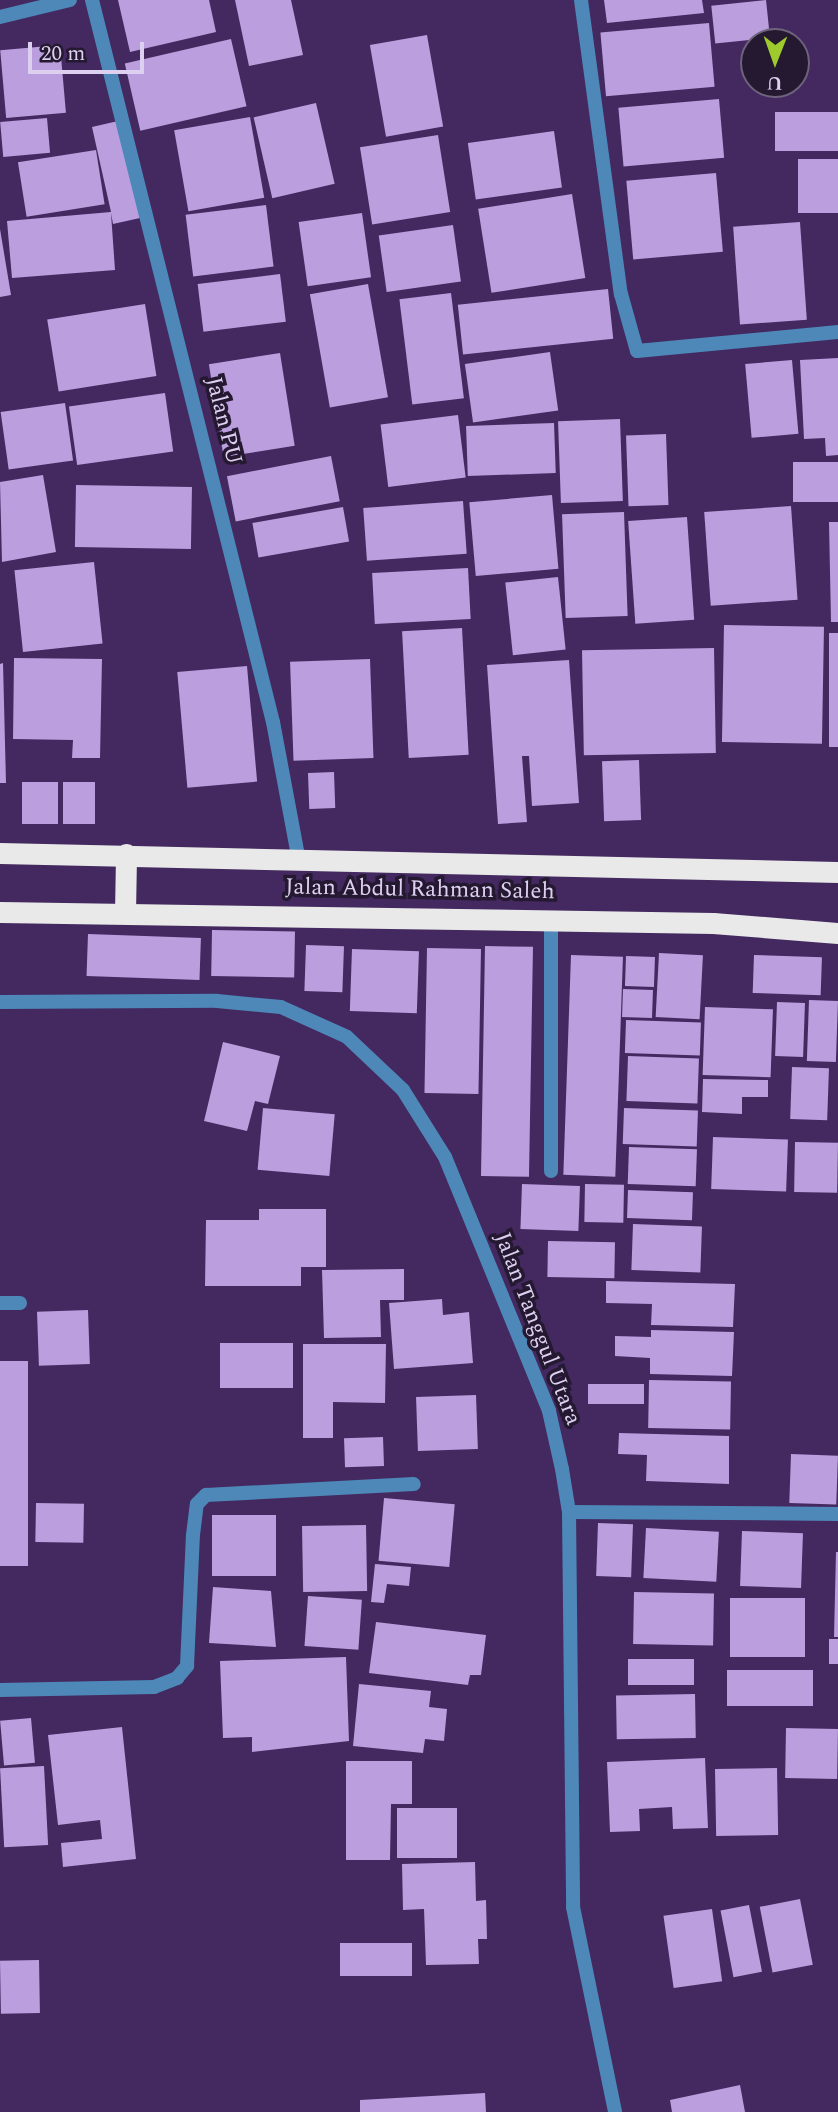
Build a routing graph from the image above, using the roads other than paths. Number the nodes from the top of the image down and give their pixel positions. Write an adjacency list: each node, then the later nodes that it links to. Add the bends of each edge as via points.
1 (70, 0): 4 (street)
2 (92, 0): 8 (street, Jalan PU, via 273,722)
3 (581, 0): 5 (street, via 621,294 637,351)
4 (0, 17)
5 (838, 332)
6 (0, 853): 7 (highway, Jalan Abdul Rahman Saleh)
7 (127, 854): 8 (highway, Jalan Abdul Rahman Saleh); 11 (highway)
8 (298, 856): 9 (highway, Jalan Abdul Rahman Saleh)
9 (838, 872)
10 (0, 912): 11 (highway, Jalan Abdul Rahman Saleh)
11 (125, 913): 12 (highway, Jalan Abdul Rahman Saleh)
12 (551, 919): 13 (highway, Jalan Abdul Rahman Saleh); 15 (street)
13 (838, 933)
14 (0, 1002): 19 (street, Jalan Tanggul Utara, via 217,1001 281,1007 347,1037 403,1090 445,1157 549,1411)
15 (551, 1171)
16 (0, 1303): 17 (street)
17 (20, 1303)
18 (414, 1484): 21 (street, via 206,1495 197,1504 193,1535 187,1666 177,1678 154,1687)
19 (569, 1511): 20 (street); 22 (street, Jalan Tanggul Utara, via 573,1907)
20 (838, 1514)
21 (0, 1690)
22 (615, 2112)

